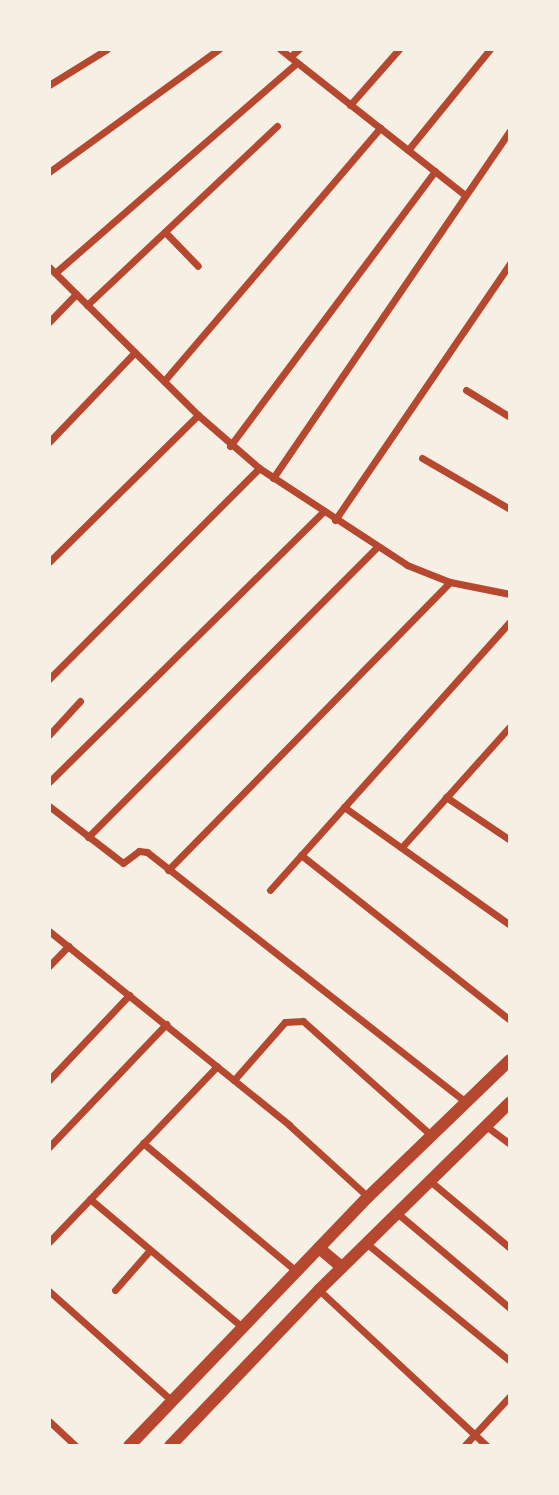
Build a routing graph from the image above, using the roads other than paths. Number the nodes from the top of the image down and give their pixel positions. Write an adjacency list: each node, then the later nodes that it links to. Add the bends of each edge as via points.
1 (107, 49): 8 (street)
2 (219, 49): 15 (street)
3 (280, 49): 7 (street)
4 (299, 49): 7 (street)
5 (400, 49): 9 (street)
6 (490, 49): 13 (street)
7 (294, 60): 9 (street); 20 (street)
8 (49, 85)
9 (350, 104): 11 (street)
10 (277, 126): 17 (street)
11 (380, 128): 13 (street); 25 (street)
12 (510, 130): 16 (street)
13 (408, 150): 14 (street)
14 (435, 171): 16 (street); 30 (street)
15 (49, 172)
16 (465, 195): 33 (street)
17 (165, 232): 19 (street); 22 (street)
18 (510, 263): 36 (street)
19 (198, 266)
20 (51, 269): 21 (street)
21 (76, 294): 22 (street); 23 (street)
22 (87, 305): 24 (street)
23 (49, 322)
24 (135, 352): 25 (street); 29 (street)
25 (164, 381): 27 (street)
26 (466, 390): 28 (street)
27 (198, 415): 30 (street); 38 (street)
28 (510, 417)
29 (49, 442)
30 (230, 446): 32 (street)
31 (422, 458): 34 (street)
32 (259, 468): 33 (street); 42 (street)
33 (273, 478): 35 (street)
34 (510, 509)
35 (323, 512): 36 (street); 46 (street)
36 (335, 520): 37 (street)
37 (376, 548): 39 (street); 50 (street)
38 (49, 562)
39 (450, 582): 40 (street); 54 (street)
40 (510, 594)
41 (510, 622): 49 (street)
42 (49, 679)
43 (80, 701): 45 (street)
44 (510, 726): 47 (street)
45 (49, 735)
46 (49, 782)
47 (446, 797): 51 (street); 52 (street)
48 (49, 806): 50 (street)
49 (344, 807): 52 (street); 53 (street)
50 (88, 837): 54 (street, via 121,862 129,862 142,851)
51 (510, 840)
52 (402, 847): 56 (street)
53 (301, 855): 55 (street); 61 (street)
54 (169, 870): 67 (street)
55 (270, 890)
56 (510, 925)
57 (49, 931): 58 (street)
58 (68, 946): 59 (street); 60 (street)
59 (49, 966)
60 (129, 995): 62 (street); 65 (street)
61 (510, 1020)
62 (166, 1024): 64 (street); 73 (street)
63 (510, 1060): 67 (street)
64 (217, 1066): 66 (street); 71 (street)
65 (49, 1080)
66 (234, 1080): 70 (street, via 285,1022 303,1021); 75 (street)
67 (467, 1102): 70 (street)
68 (510, 1102): 69 (street)
69 (486, 1126): 72 (street); 74 (street)
70 (432, 1136): 75 (street)
71 (143, 1143): 76 (street); 84 (street)
72 (510, 1144)
73 (49, 1147)
74 (430, 1181): 77 (street); 81 (street)
75 (368, 1197): 80 (street)
76 (90, 1199): 78 (street); 82 (street)
77 (397, 1213): 79 (street); 88 (street)
78 (49, 1242)
79 (366, 1243): 83 (street); 90 (street)
80 (319, 1248): 83 (street); 84 (street)
81 (510, 1248)
82 (150, 1250): 85 (street); 89 (street)
83 (342, 1267): 86 (street)
84 (296, 1271): 89 (street)
85 (116, 1290)
86 (318, 1290): 94 (street); 97 (street)
87 (49, 1291): 92 (street)
88 (510, 1308)
89 (242, 1327): 92 (street)
90 (510, 1361)
91 (510, 1396): 94 (street)
92 (172, 1401): 96 (street)
93 (49, 1421): 95 (street)
94 (475, 1434): 98 (street); 99 (street)
95 (76, 1446)
96 (128, 1446)
97 (170, 1446)
98 (464, 1446)
99 (487, 1446)

